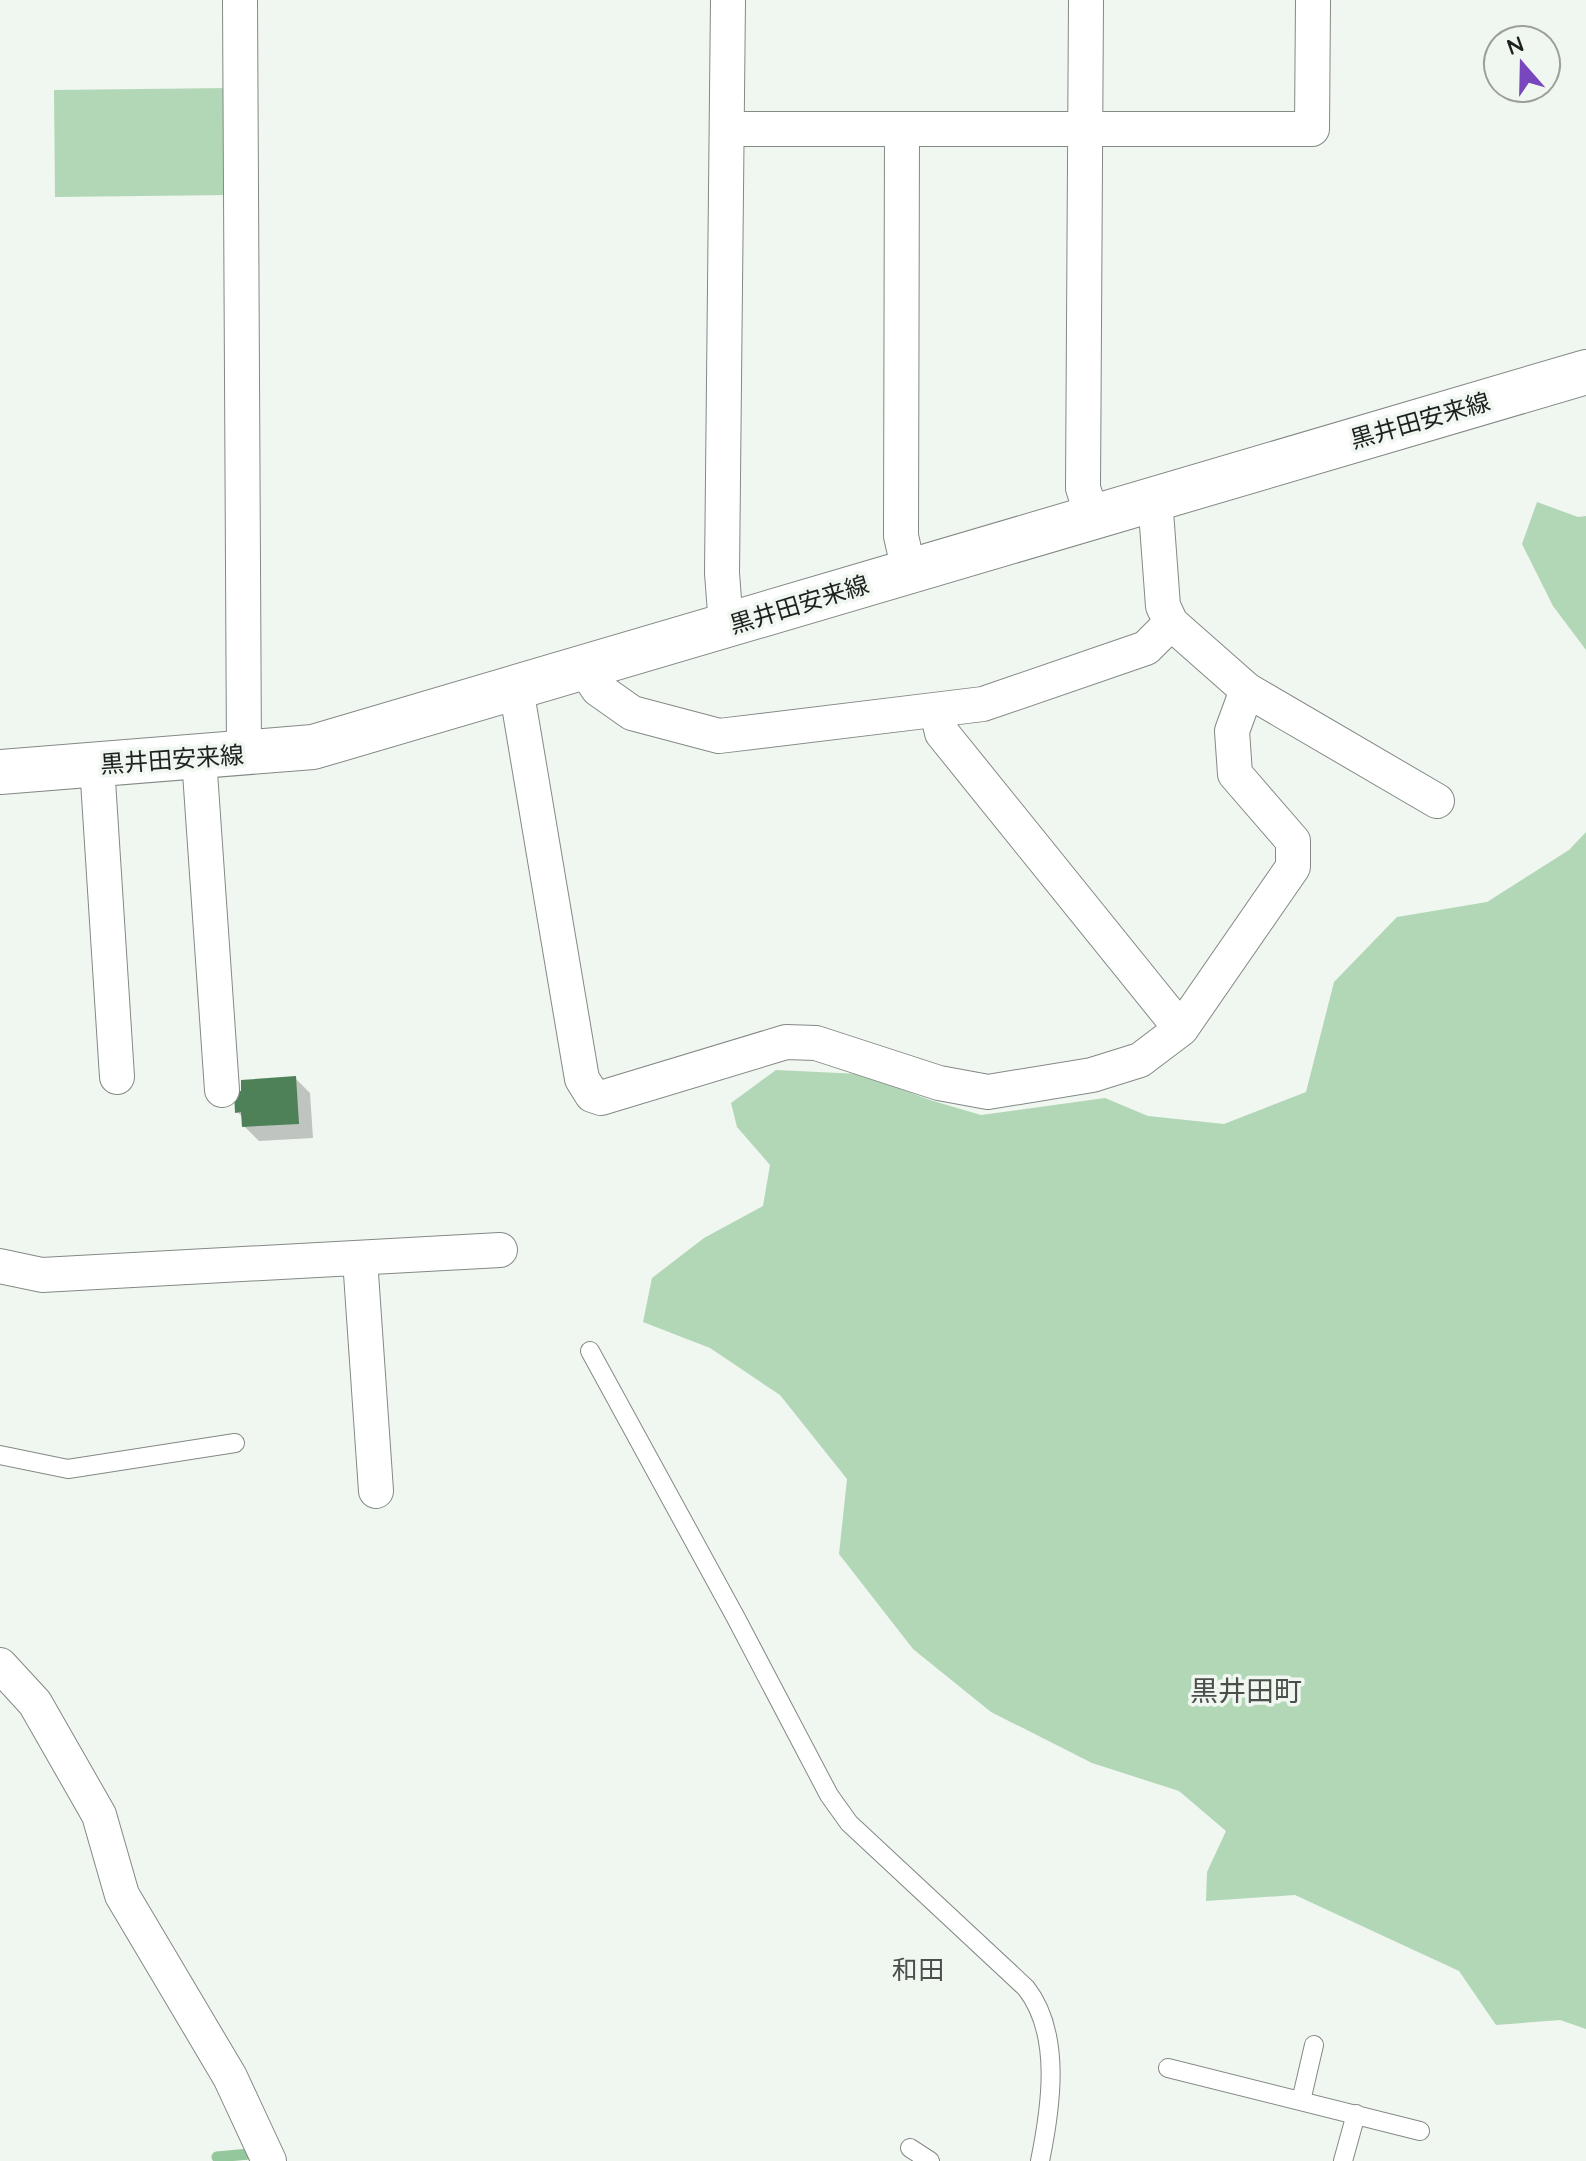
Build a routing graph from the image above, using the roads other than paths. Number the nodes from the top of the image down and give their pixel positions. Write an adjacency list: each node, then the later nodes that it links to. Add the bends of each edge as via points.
1 (240, 0): 18 (street)
2 (728, 0): 5 (street)
3 (1086, 0): 6 (street)
4 (1313, 0): 6 (street, via 1312,129)
5 (727, 129): 7 (street); 13 (street, via 722,573)
6 (1085, 129): 7 (street); 10 (street, via 1083,488)
7 (902, 130): 11 (street, via 901,536)
8 (1586, 372): 9 (main road, 黒井田安来線)
9 (1155, 498): 10 (main road, 黒井田安来線); 12 (street, via 1163,606)
10 (1092, 516): 11 (main road, 黒井田安来線)
11 (909, 571): 13 (main road, 黒井田安来線)
12 (1171, 623): 16 (street); 17 (street, via 1146,648 983,704)
13 (726, 626): 14 (main road, 黒井田安来線)
14 (584, 668): 15 (main road, 黒井田安来線); 17 (street, via 598,689 632,713 719,736)
15 (516, 688): 18 (main road, 黒井田安来線, via 313,747); 23 (street, via 582,1079 592,1095 612,1096 786,1042 816,1043 939,1083 988,1092 1092,1075 1140,1060)
16 (1247, 690): 22 (street); 23 (street, via 1232,731 1235,774 1293,841 1293,867)
17 (937, 711): 23 (street, via 942,733)
18 (244, 754): 19 (main road, 黒井田安来線)
19 (199, 758): 20 (main road, 黒井田安来線); 25 (street)
20 (97, 765): 21 (main road, 黒井田安来線); 24 (street)
21 (0, 772)
22 (1437, 801)
23 (1181, 1029)
24 (117, 1077)
25 (222, 1090)
26 (500, 1250): 27 (street)
27 (360, 1259): 28 (street, via 42,1275); 32 (street)
28 (0, 1266)
29 (590, 1351): 42 (lane, via 829,1795 849,1823 1036,2001 1049,2040)
30 (235, 1443): 31 (lane, via 68,1469)
31 (0, 1455)
32 (376, 1491)
33 (0, 1665): 40 (street, via 35,1703 99,1815 122,1895 230,2077)
34 (1314, 2045): 36 (lane)
35 (1168, 2068): 36 (lane)
36 (1301, 2101): 37 (lane)
37 (1356, 2114): 38 (lane); 43 (lane)
38 (1420, 2131)
39 (910, 2148): 41 (lane)
40 (271, 2160)
41 (930, 2161)
42 (1040, 2161)
43 (1343, 2161)

